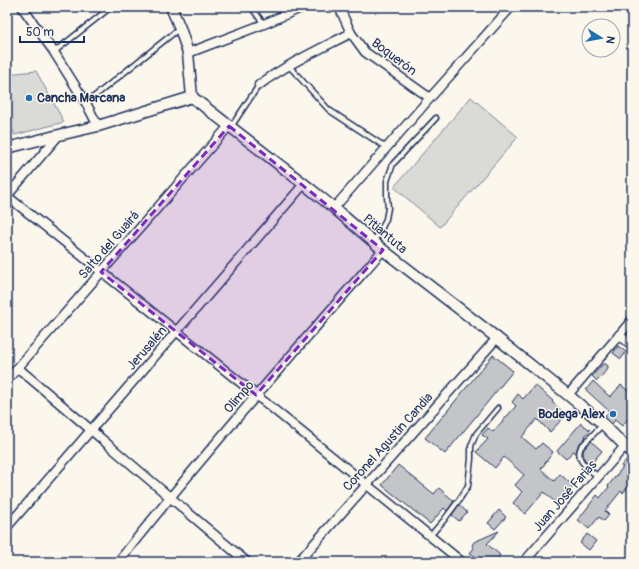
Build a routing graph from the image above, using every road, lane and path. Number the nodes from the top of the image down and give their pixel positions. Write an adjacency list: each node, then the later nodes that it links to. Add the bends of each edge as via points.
1 (22, 7): 11 (street)
2 (111, 7): 11 (lane)
3 (171, 7): 9 (street)
4 (252, 7): 8 (lane)
5 (303, 7): 8 (street)
6 (339, 7): 10 (street, Boquerón)
7 (511, 7): 16 (street)
8 (264, 24): 12 (street)
9 (180, 28): 12 (street); 17 (lane)
10 (351, 33): 13 (street); 16 (street, Boquerón, via 365,52)
11 (54, 52): 17 (street)
12 (188, 53): 15 (street)
13 (289, 65): 14 (street); 23 (lane, via 329,110)
14 (259, 85): 20 (lane)
15 (192, 97): 19 (street); 20 (street, Pitiantuta)
16 (430, 98): 23 (street)
17 (86, 104): 19 (street)
18 (436, 118): 27 (lane, via 393,164 386,181 386,219)
19 (98, 126): 21 (street)
20 (230, 126): 24 (street, Pitiantuta); 29 (street, Salto del Guairá)
21 (59, 135): 22 (street); 25 (street)
22 (7, 148)
23 (387, 148): 26 (street)
24 (304, 184): 26 (street, Pitiantuta); 31 (street, Jerusalén)
25 (7, 196): 29 (street)
26 (334, 208): 27 (street, Pitiantuta)
27 (373, 242): 28 (street, Pitiantuta)
28 (383, 250): 33 (street, Pitiantuta); 37 (street, Olimpo)
29 (101, 272): 31 (street); 35 (street, Salto del Guairá)
30 (632, 320): 32 (street)
31 (176, 332): 37 (street); 41 (street, Jerusalén)
32 (619, 335): 34 (street); 38 (street)
33 (497, 338): 38 (street, Pitiantuta); 44 (street, Coronel Agustin Candia)
34 (632, 345)
35 (18, 368): 36 (street, Salto del Guairá); 41 (street)
36 (7, 380)
37 (256, 395): 44 (street); 45 (street, Olimpo)
38 (568, 395): 40 (street, Pitiantuta)
39 (498, 408): 47 (lane, via 476,434 470,446 472,459 468,486)
40 (603, 424): 42 (street, Pitiantuta); 43 (lane, via 579,451 580,460)
41 (92, 430): 45 (street); 46 (street, Jerusalén)
42 (629, 449): 43 (street, Juan José Farias)
43 (598, 476): 48 (street, Juan José Farias)
44 (366, 484): 47 (street); 51 (street, Coronel Agustin Candia)
45 (169, 498): 49 (street, Olimpo); 50 (street)
46 (7, 527)
47 (430, 536): 52 (street)
48 (526, 561)
49 (118, 562)
50 (247, 562)
51 (298, 562)
52 (462, 562)

